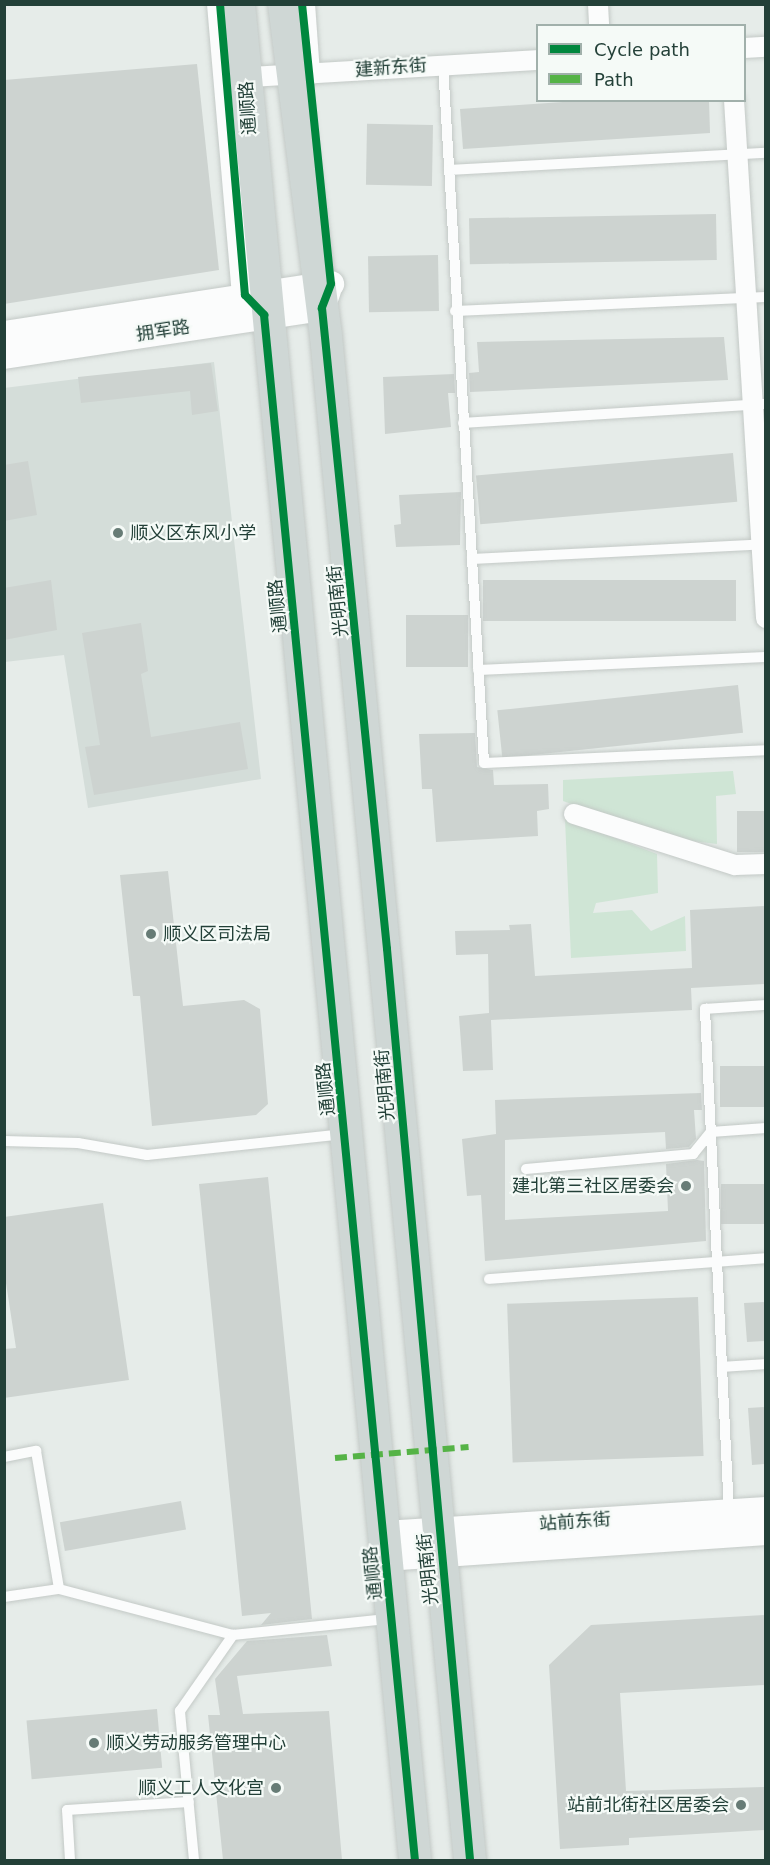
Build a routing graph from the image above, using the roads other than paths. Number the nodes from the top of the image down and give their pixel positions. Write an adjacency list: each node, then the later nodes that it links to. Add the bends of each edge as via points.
1 (220, 4): 12 (street)
2 (239, 4): 12 (main road, 通顺路)
3 (284, 4): 11 (main road)
4 (302, 4): 11 (street)
5 (598, 4): 6 (street)
6 (599, 24)
7 (765, 47): 8 (street)
8 (746, 48)
9 (536, 60): 10 (street, 建新东街)
10 (443, 64): 11 (street, 建新东街); 16 (lane)
11 (299, 74): 12 (street, 建新东街); 17 (main road)
12 (236, 78): 20 (main road, 通顺路)
13 (734, 102): 15 (street)
14 (765, 153): 15 (lane)
15 (737, 154): 16 (lane); 19 (street)
16 (449, 170): 21 (lane)
17 (324, 293): 20 (street, 拥军路); 49 (main road, 光明南街)
18 (765, 297): 19 (lane)
19 (744, 298): 21 (lane); 24 (street)
20 (257, 301): 22 (street); 23 (street, 拥军路); 37 (main road, 通顺路)
21 (455, 311): 25 (lane)
22 (4, 334)
23 (4, 356)
24 (759, 405): 25 (lane); 26 (street)
25 (463, 423): 27 (lane)
26 (764, 544): 27 (lane); 28 (street)
27 (472, 559): 30 (lane)
28 (765, 618)
29 (765, 657): 30 (lane)
30 (478, 670): 31 (lane, via 484,764)
31 (765, 750)
32 (574, 814): 33 (street, via 735,865)
33 (765, 864)
34 (765, 1005): 36 (lane, via 705,1009)
35 (765, 1128): 36 (lane)
36 (711, 1132): 39 (lane, via 693,1154); 41 (lane)
37 (346, 1134): 38 (lane, via 147,1155 78,1143); 50 (main road, 通顺路)
38 (4, 1141)
39 (526, 1169)
40 (765, 1258): 41 (lane)
41 (717, 1262): 42 (lane); 44 (lane)
42 (489, 1279)
43 (765, 1364): 44 (lane)
44 (722, 1367): 47 (lane)
45 (4, 1457): 51 (lane, via 36,1452)
46 (765, 1510): 47 (street, 站前东街)
47 (729, 1523): 48 (street, 站前东街); 49 (street, 站前东街)
48 (765, 1532)
49 (441, 1542): 50 (street, 站前东街); 59 (main road, 光明南街)
50 (385, 1546): 53 (main road, 通顺路)
51 (59, 1589): 52 (lane); 54 (lane)
52 (4, 1597)
53 (393, 1618): 54 (lane); 58 (main road, 通顺路)
54 (233, 1635): 55 (lane, via 180,1710)
55 (189, 1802): 56 (lane, via 66,1810); 57 (lane)
56 (70, 1860)
57 (194, 1860)
58 (415, 1860)
59 (470, 1860)

